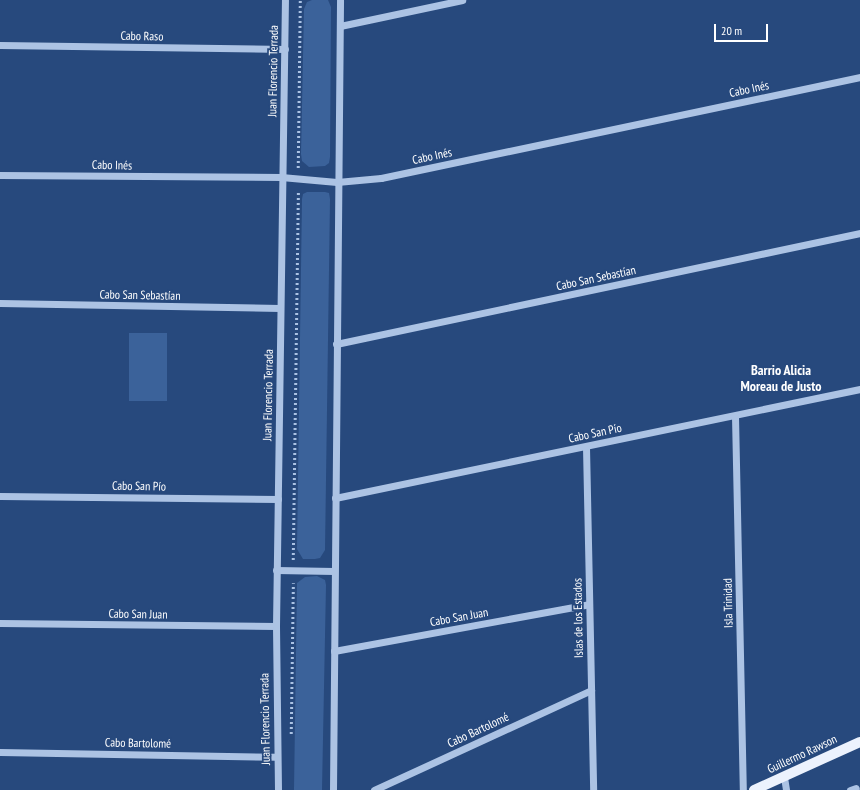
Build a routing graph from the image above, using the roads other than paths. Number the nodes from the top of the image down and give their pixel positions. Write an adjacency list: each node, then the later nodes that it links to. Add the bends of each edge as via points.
1 (285, 0): 6 (street, Juan Florencio Terrada)
2 (340, 0): 4 (street)
3 (462, 0): 4 (street)
4 (340, 26): 10 (street)
5 (0, 45): 6 (street, Cabo Raso)
6 (285, 49): 9 (street, Juan Florencio Terrada)
7 (860, 77): 10 (street, Cabo Inés, via 381,178)
8 (0, 175): 9 (street, Cabo Inés)
9 (281, 177): 10 (street, Cabo Inés); 13 (street, Juan Florencio Terrada)
10 (337, 182): 14 (street)
11 (860, 233): 14 (street, Cabo San Sebastían)
12 (0, 303): 13 (street, Cabo San Sebastían)
13 (280, 308): 20 (street, Juan Florencio Terrada)
14 (336, 344): 19 (street)
15 (860, 389): 16 (street, Cabo San Pío)
16 (735, 416): 17 (street, Cabo San Pío); 36 (street, Isla Trinidad)
17 (586, 447): 19 (street, Cabo San Pío); 23 (street, Islas de los Estados)
18 (0, 496): 20 (street, Cabo San Pío)
19 (335, 498): 22 (street)
20 (278, 499): 21 (street, Juan Florencio Terrada)
21 (276, 570): 22 (street); 25 (street, Juan Florencio Terrada)
22 (334, 571): 26 (street)
23 (589, 604): 26 (street, Cabo San Juan); 27 (street, Islas de los Estados)
24 (0, 623): 25 (street, Cabo San Juan)
25 (276, 626): 30 (street, Juan Florencio Terrada)
26 (334, 651): 33 (street)
27 (591, 690): 34 (street, Cabo Bartolomé); 35 (street, Islas de los Estados)
28 (860, 742): 31 (main road, Guillermo Rawson)
29 (0, 752): 30 (street, Cabo Bartolomé)
30 (276, 757): 32 (street, Juan Florencio Terrada)
31 (784, 777): 37 (main road, Guillermo Rawson); 38 (street)
32 (278, 790)
33 (333, 790)
34 (374, 790)
35 (593, 790)
36 (743, 790)
37 (754, 790)
38 (786, 790)

